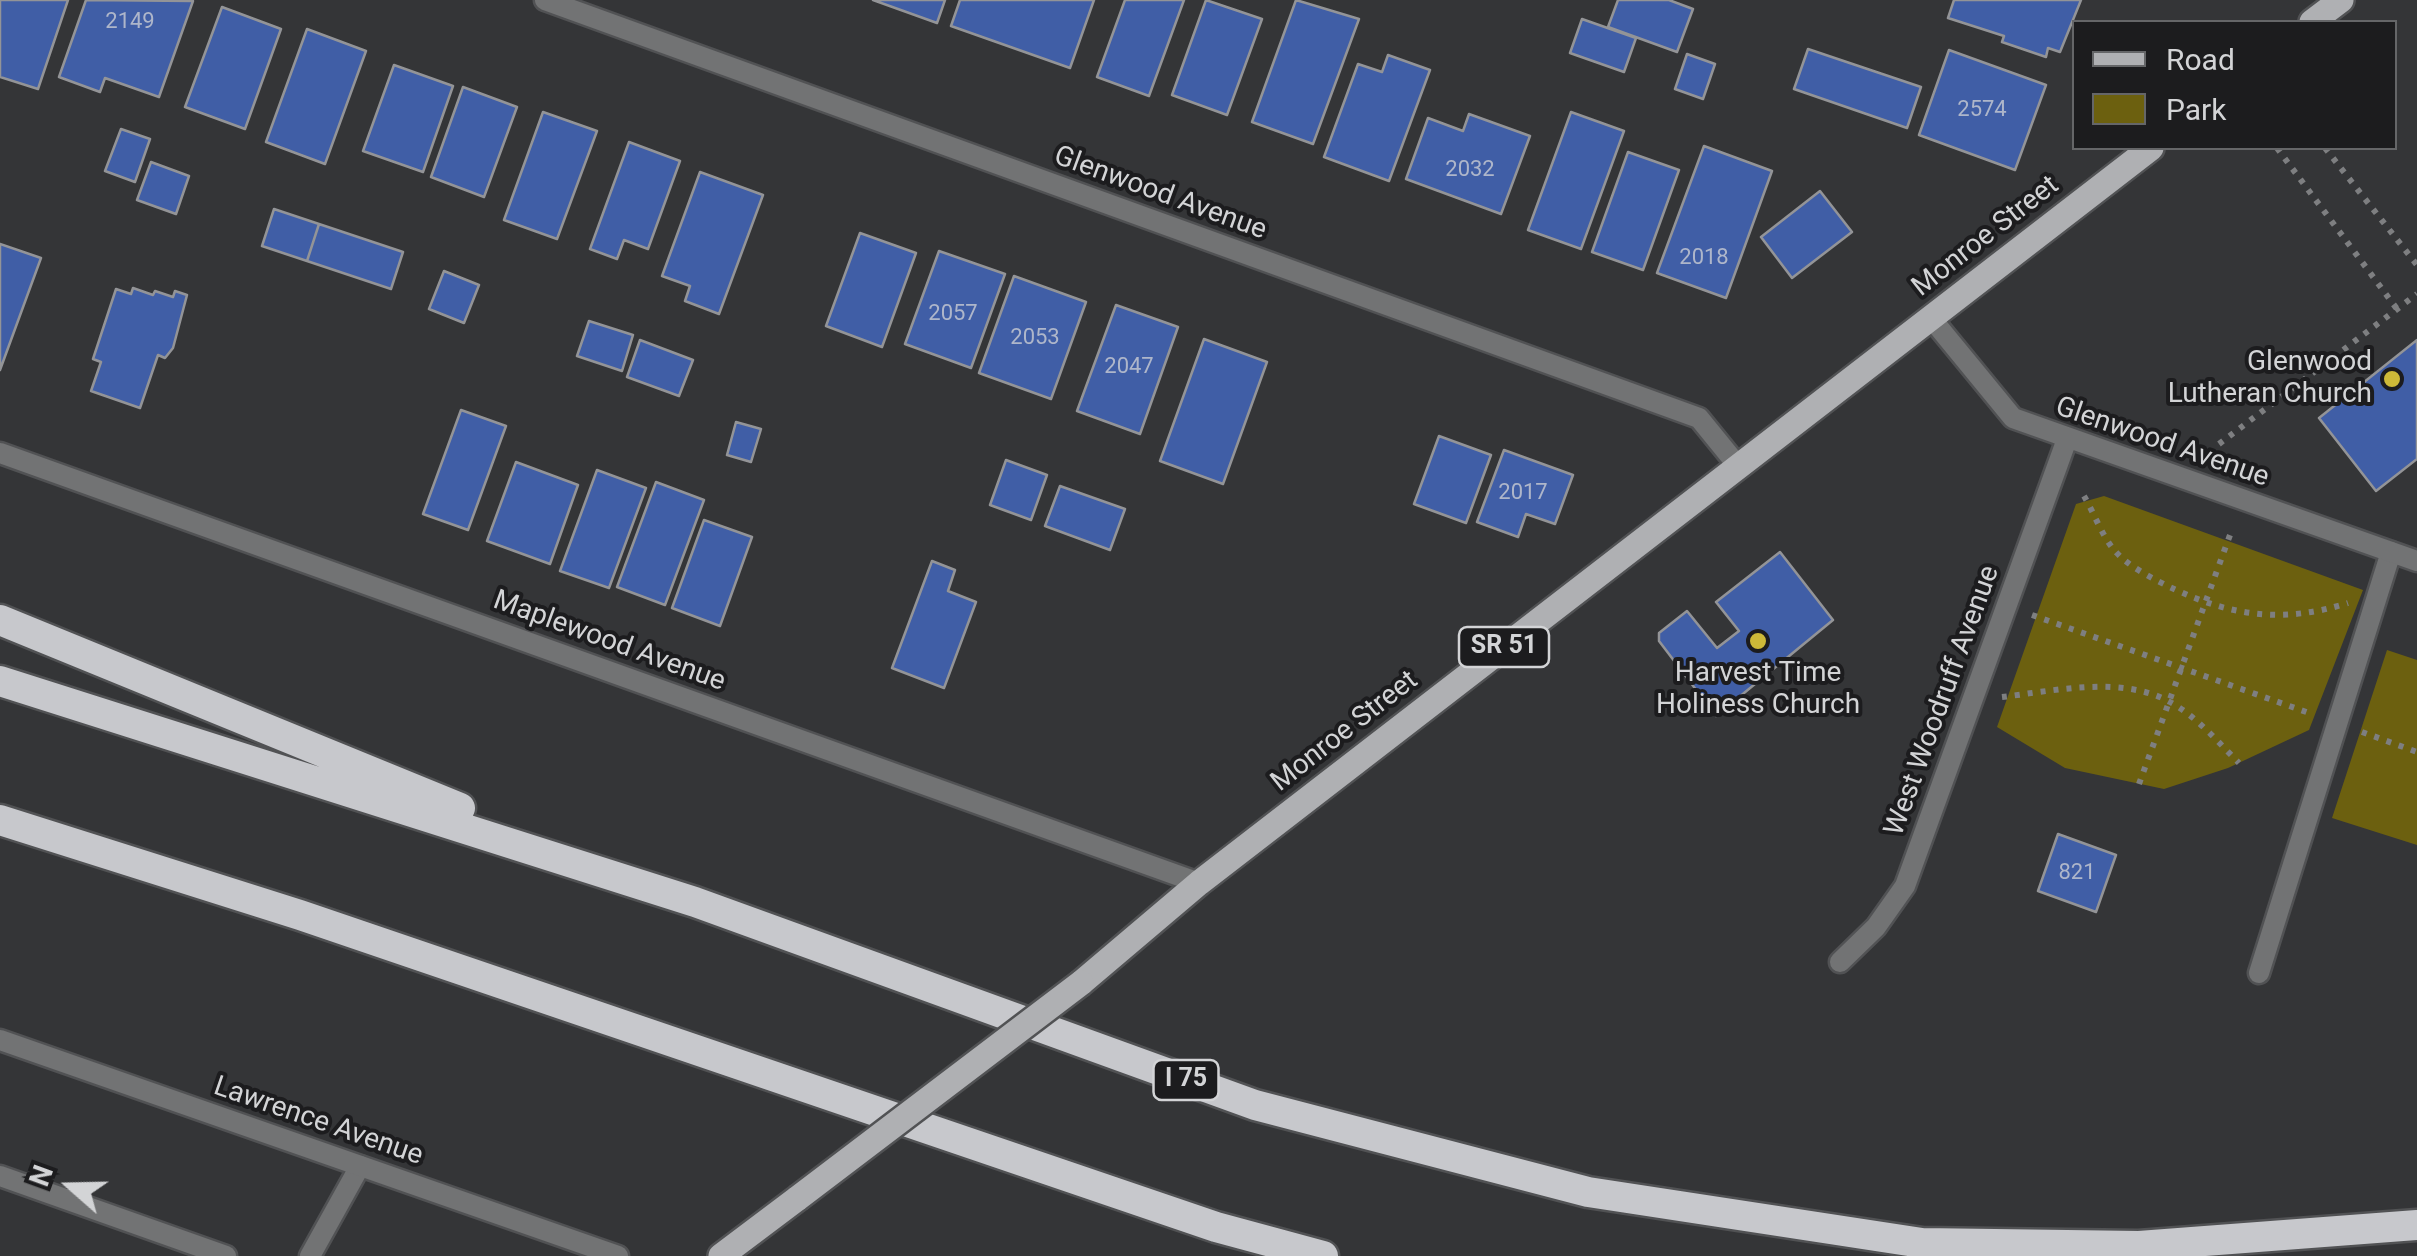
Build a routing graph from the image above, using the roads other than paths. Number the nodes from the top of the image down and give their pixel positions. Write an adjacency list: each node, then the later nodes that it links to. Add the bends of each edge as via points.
1 (545, 0): 8 (street, Glenwood Avenue, via 1699,418)
2 (2342, 0): 3 (main road)
3 (2315, 20)
4 (2148, 150): 5 (main road, Monroe Street / SR 51)
5 (1931, 318): 6 (street, Glenwood Avenue, via 2013,418); 8 (main road, Monroe Street / SR 51)
6 (2066, 440): 9 (street, Glenwood Avenue); 16 (street, West Woodruff Avenue, via 1905,886)
7 (0, 453): 14 (street, Maplewood Avenue)
8 (1738, 466): 14 (main road, Monroe Street / SR 51)
9 (2391, 552): 10 (street, Glenwood Avenue); 17 (street)
10 (2417, 561)
11 (0, 620): 15 (highway)
12 (0, 681): 15 (highway, I 75)
13 (0, 820): 26 (highway, via 300,914 1216,1227)
14 (1200, 883): 25 (main road, Monroe Street / SR 51, bridge, via 1081,983)
15 (695, 902): 21 (highway, I 75, via 1255,1105 1588,1192 1922,1243 2139,1246)
16 (1840, 962)
17 (2259, 972)
18 (0, 1040): 19 (street, Lawrence Avenue)
19 (360, 1166): 23 (street); 24 (street, Lawrence Avenue)
20 (0, 1176): 22 (street)
21 (2417, 1225)
22 (226, 1256)
23 (310, 1256)
24 (618, 1256)
25 (720, 1256)
26 (1322, 1256)

